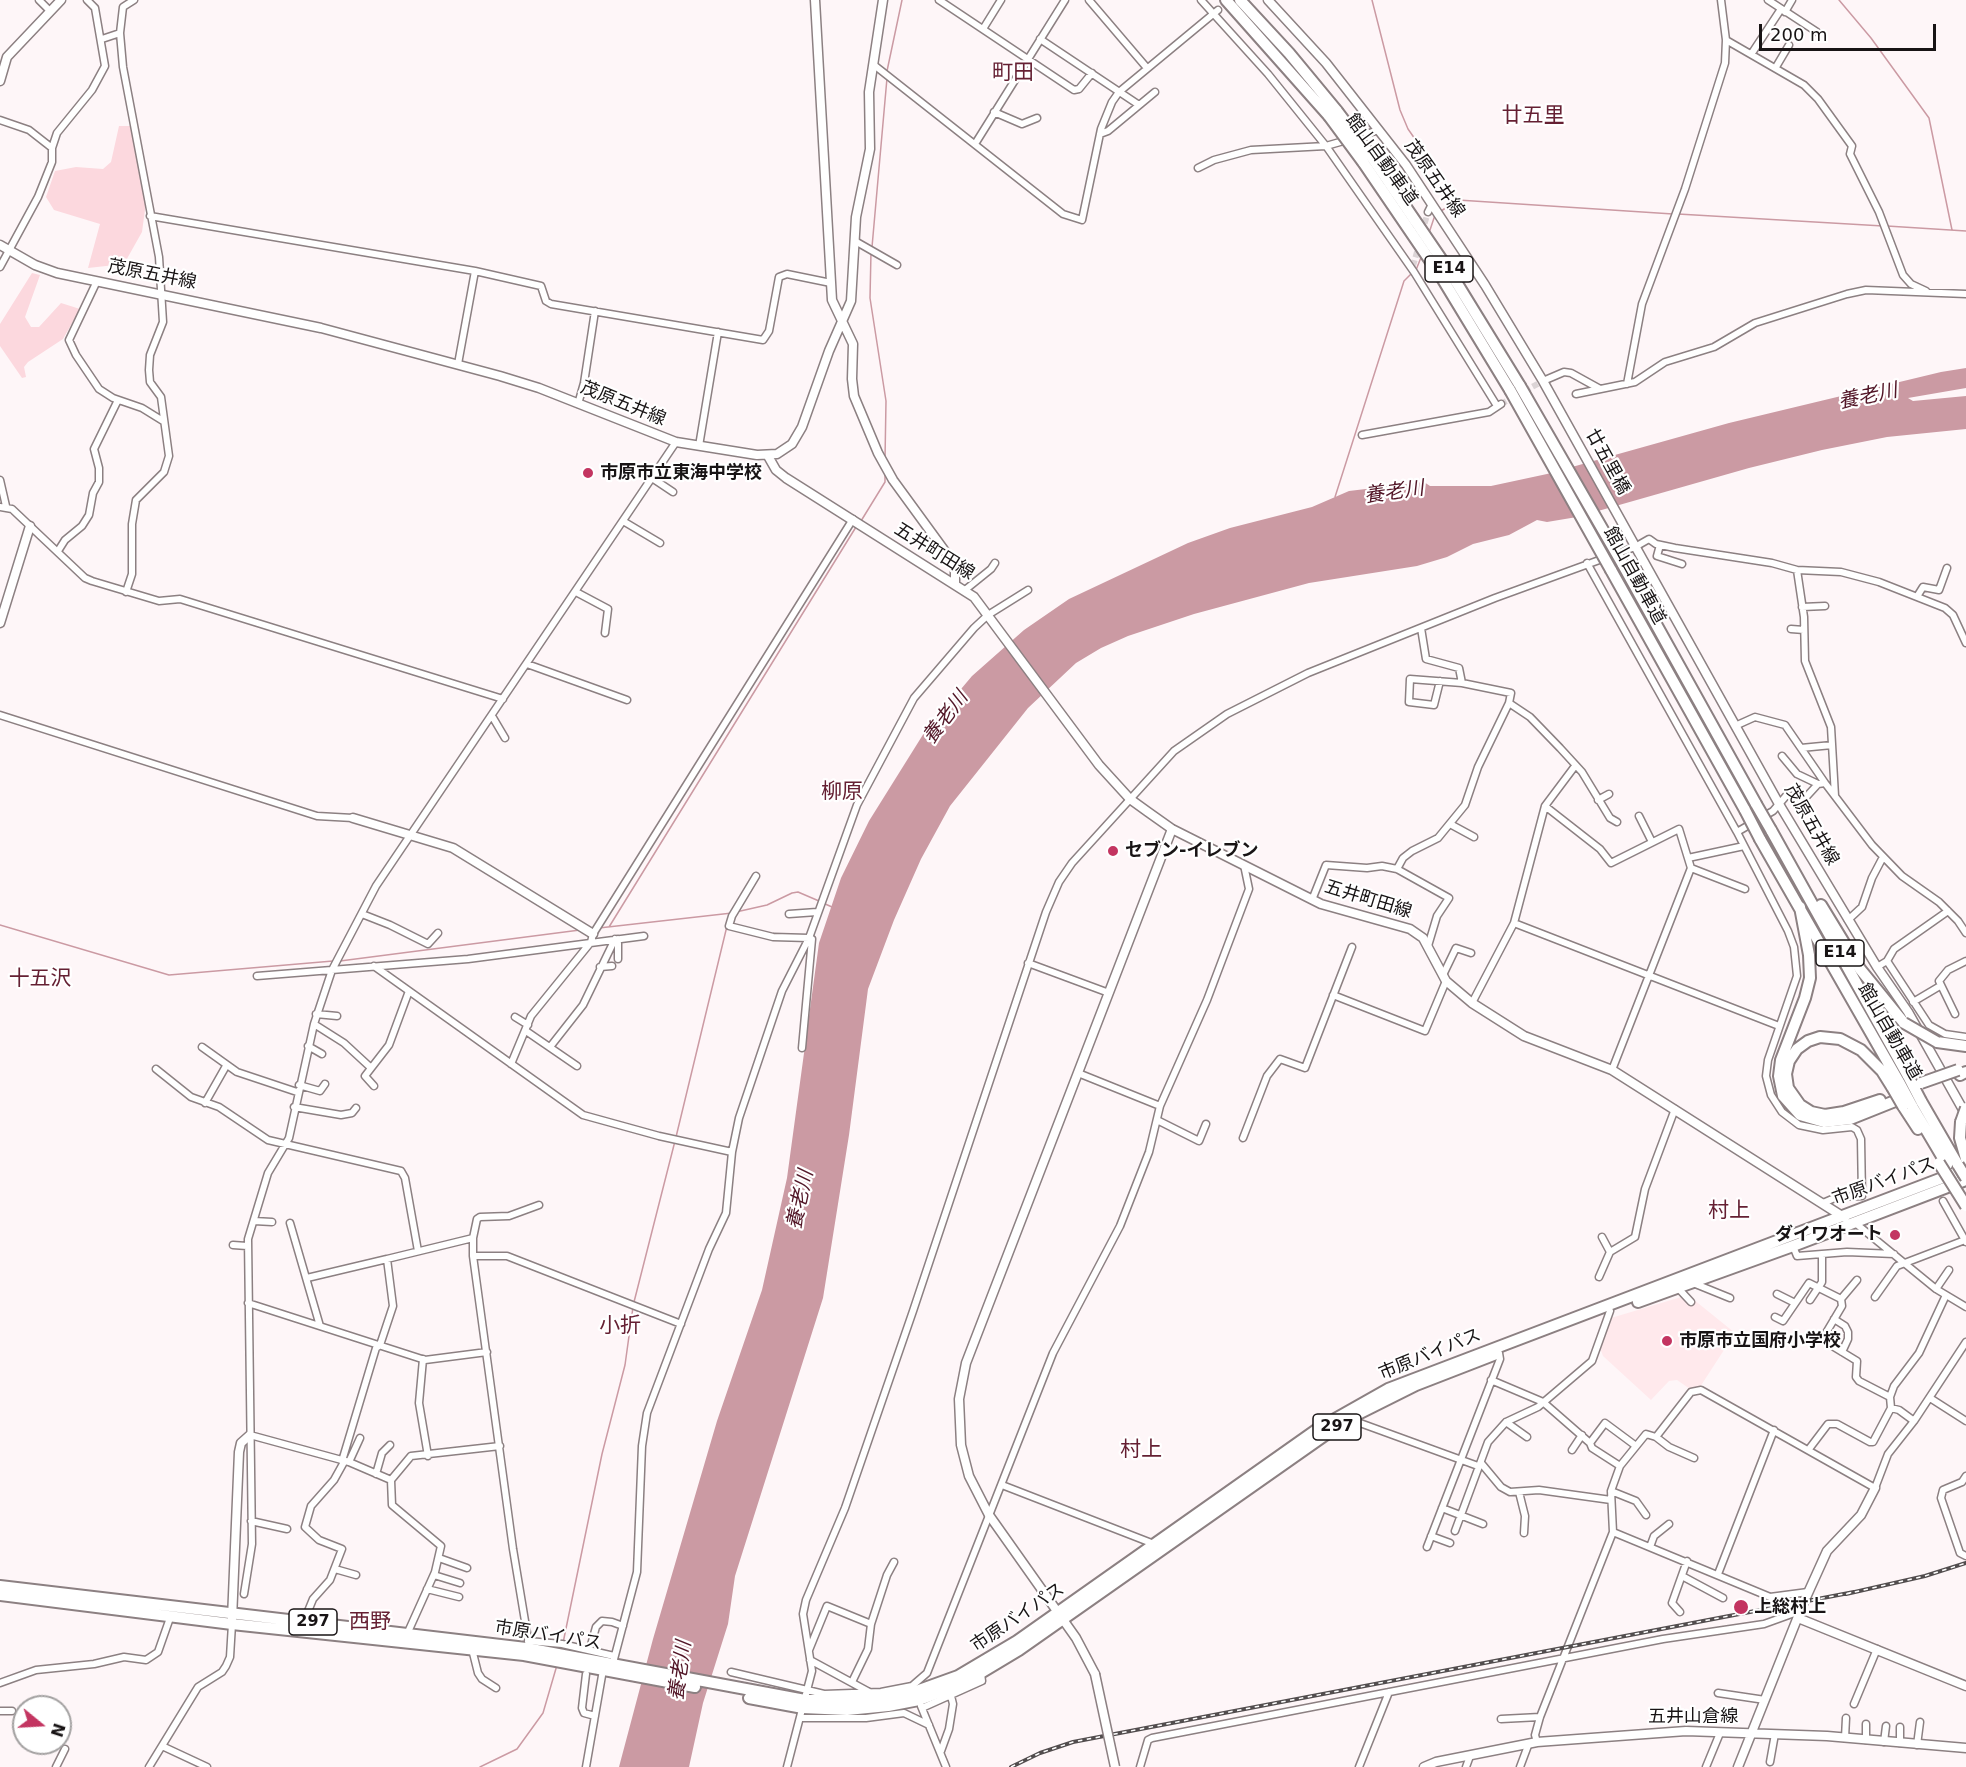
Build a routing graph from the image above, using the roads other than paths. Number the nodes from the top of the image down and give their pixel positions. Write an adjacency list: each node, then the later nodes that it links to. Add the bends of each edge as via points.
1 (39, 0): 19 (street)
2 (61, 0): 19 (main road)
3 (87, 0): 24 (street, via 95,8)
4 (134, 0): 23 (street, via 123,7)
5 (815, 0): 55 (main road)
6 (883, 0): 30 (main road)
7 (939, 0): 21 (street)
8 (1001, 0): 21 (street)
9 (1065, 0): 25 (street)
10 (1089, 0): 32 (street)
11 (1201, 0): 20 (street)
12 (1227, 0): 39 (highway, 館山自動車道 / E14)
13 (1240, 0): 39 (highway, 館山自動車道 / E14, via 1289,53)
14 (1269, 0): 42 (main road, 茂原五井線)
15 (1721, 0): 26 (street)
16 (1768, 0): 18 (street)
17 (1792, 0): 18 (street)
18 (1783, 10): 22 (street); 28 (street)
19 (50, 11): 34 (main road, via 7,57)
20 (1216, 11): 32 (street); 45 (street)
21 (983, 29): 29 (street)
22 (1817, 32)
23 (120, 33): 24 (street); 48 (street)
24 (102, 39): 46 (street, via 105,66 92,90 60,128)
25 (1040, 39): 29 (street); 33 (street)
26 (1726, 40): 28 (street); 64 (street, via 1725,63 1685,189 1642,304)
27 (1789, 45): 31 (street)
28 (1752, 53): 31 (street)
29 (1029, 58): 33 (street, via 1074,90); 38 (street)
30 (874, 65): 44 (street); 49 (main road, via 869,92 870,149 858,202)
31 (1776, 67): 56 (street, via 1818,99 1852,146 1850,154 1879,212 1903,275 1911,284)
32 (1147, 68): 35 (street)
33 (1092, 73): 35 (street)
34 (0, 81)
35 (1119, 92): 37 (street); 43 (street, via 1105,114)
36 (1155, 92): 37 (street)
37 (1139, 105): 43 (street)
38 (994, 112): 40 (street, via 1022,124); 44 (street)
39 (1333, 114): 65 (highway, 館山自動車道 / E14, bridge, via 1450,272)
40 (1037, 118)
41 (0, 120): 46 (street, via 29,130)
42 (1379, 130): 45 (street); 63 (main road, 茂原五井線)
43 (1100, 134): 44 (street, via 1082,220 1063,214)
44 (975, 144)
45 (1326, 146): 47 (street, via 1251,150); 72 (street, via 1413,267 1499,405 1489,412)
46 (51, 148): 50 (street, via 52,162 38,197)
47 (1198, 168)
48 (150, 216): 53 (street); 57 (street)
49 (855, 241): 51 (street); 60 (main road, via 854,286)
50 (4, 247): 52 (street); 54 (main road, 茂原五井線, via 45,269)
51 (897, 265)
52 (0, 267)
53 (475, 272): 59 (street, via 541,286 546,301); 62 (street)
54 (97, 281): 57 (main road, 茂原五井線); 69 (street, via 69,340 87,375 99,389)
55 (831, 283): 60 (main road, via 832,300); 61 (street, via 787,274 779,277 767,337 763,340)
56 (1929, 292): 58 (street); 64 (street, via 1866,290 1839,296 1755,323 1714,346 1665,362)
57 (162, 294): 62 (main road, 茂原五井線, via 321,328); 71 (street, via 162,328 150,355 149,370 150,382 161,397)
58 (1966, 294)
59 (595, 311): 61 (street); 70 (street)
60 (843, 323): 75 (main road, via 797,438); 92 (main road, via 854,344 853,388 866,425 893,480 955,565)
61 (718, 332): 74 (street)
62 (458, 364): 70 (main road, 茂原五井線)
63 (1543, 381): 66 (street, via 1564,372); 67 (main road, 茂原五井線)
64 (1627, 384): 66 (street)
65 (1515, 388): 133 (highway, 館山自動車道 / E14, bridge, via 1622,563); 149 (highway, 館山自動車道 / E14, bridge, via 1611,570)
66 (1600, 389): 68 (street)
67 (1550, 394): 85 (main road, 廿五里橋)
68 (1576, 394)
69 (118, 400): 71 (street); 86 (street, via 94,449 99,482 89,515)
70 (578, 404): 73 (main road, 茂原五井線)
71 (163, 421): 95 (street, via 169,460 164,472 136,500 132,574)
72 (1362, 435)
73 (676, 442): 74 (main road, 茂原五井線); 76 (street)
74 (699, 446): 75 (main road, 茂原五井線)
75 (768, 456): 80 (main road, 五井町田線, via 786,478)
76 (652, 478): 78 (street); 81 (street)
77 (0, 480): 79 (street)
78 (673, 492)
79 (3, 506): 82 (street)
80 (853, 519): 92 (main road, 五井町田線); 159 (street)
81 (623, 520): 83 (street); 96 (street)
82 (30, 526): 86 (street); 101 (main road)
83 (660, 543)
84 (1660, 545): 85 (street, via 1649,539); 89 (street, via 1657,556); 91 (street)
85 (1635, 547): 88 (street); 115 (main road, 茂原五井線)
86 (58, 551): 95 (street, via 85,578)
87 (995, 563): 93 (street)
88 (1587, 563): 102 (street); 134 (street)
89 (1682, 564)
90 (1947, 568): 97 (street, via 1939,590 1923,587)
91 (1797, 570): 97 (street, via 1847,573); 99 (street)
92 (955, 584): 93 (main road, 五井町田線)
93 (965, 590): 100 (main road, 五井町田線)
94 (1028, 590): 100 (street)
95 (126, 592): 110 (street, via 159,601 180,599)
96 (576, 592): 105 (street, via 608,609); 107 (street)
97 (1918, 596): 106 (street, via 1950,611)
98 (1825, 606): 99 (street)
99 (1802, 607): 104 (street)
100 (988, 615): 124 (main road, 五井町田線, via 1099,765); 151 (street, via 914,698 857,805)
101 (0, 623)
102 (1421, 628): 109 (street, via 1426,659 1460,668); 124 (street, via 1308,673 1227,714 1174,751)
103 (1791, 629): 104 (street)
104 (1804, 630): 117 (street, via 1805,661 1831,727)
105 (605, 633)
106 (1966, 643)
107 (527, 664): 110 (street); 111 (street)
108 (1440, 681): 108 (street, via 1410,679 1409,702 1434,705); 109 (street)
109 (1462, 683): 112 (street, via 1511,693)
110 (503, 699): 114 (street)
111 (627, 700)
112 (1509, 703): 120 (street, via 1530,717); 131 (street, via 1478,767 1465,805)
113 (0, 715): 129 (street, via 317,816)
114 (492, 716): 116 (street); 135 (street)
115 (1735, 726): 118 (street, via 1755,717 1785,725); 126 (main road, 茂原五井線)
116 (505, 738)
117 (1833, 745): 118 (street); 123 (street)
118 (1801, 748): 121 (street)
119 (1782, 756): 121 (street, via 1797,774)
120 (1575, 766): 125 (street); 127 (street)
121 (1821, 784): 123 (street); 126 (street, via 1807,796 1788,795)
122 (1609, 794): 125 (street)
123 (1834, 796): 139 (street)
124 (1130, 799): 132 (main road, 五井町田線); 168 (street, via 1059,882)
125 (1599, 800): 130 (street)
126 (1779, 804): 134 (street); 154 (main road, 茂原五井線)
127 (1545, 806): 137 (street, via 1600,849 1611,863); 155 (street)
128 (1639, 816): 137 (street)
129 (353, 818): 135 (main road)
130 (1617, 822)
131 (1449, 824): 136 (street); 143 (street, via 1438,838 1403,858)
132 (1172, 829): 141 (main road, 五井町田線); 179 (main road)
133 (1771, 830): 192 (highway, bridge, via 1885,1003 1904,1023 1937,1042); 209 (highway, 館山自動車道 / E14)
134 (1737, 832): 138 (street)
135 (412, 835): 152 (street, via 376,886); 159 (main road, via 462,853)
136 (1474, 837)
137 (1652, 843): 140 (street, via 1679,829)
138 (1744, 846): 140 (street); 188 (street, via 1794,947 1797,976)
139 (1883, 857): 150 (street); 154 (street, via 1862,907)
140 (1688, 858): 142 (street)
141 (1244, 865): 144 (main road, 五井町田線); 146 (street)
142 (1691, 868): 147 (street); 175 (street)
143 (1397, 869): 148 (street, via 1326,865); 163 (street, via 1449,898 1437,916)
144 (1257, 871): 146 (street); 148 (main road, 五井町田線)
145 (756, 876): 160 (street, via 729,926 773,937)
146 (1249, 889): 211 (street, via 1207,1000)
147 (1745, 890)
148 (1312, 900): 163 (main road, 五井町田線, via 1410,929 1423,938)
149 (1800, 907): 209 (highway, 館山自動車道 / E14); 209 (highway, via 1810,978 1781,1060 1783,1096 1800,1114 1818,1122 1850,1119)
150 (1948, 911): 157 (street); 166 (street, via 1894,949)
151 (817, 912): 153 (street); 160 (street)
152 (362, 914): 156 (street, via 428,944); 173 (street)
153 (789, 914)
154 (1848, 920): 172 (main road, 茂原五井線)
155 (1514, 923): 175 (street); 182 (street)
156 (438, 933)
157 (1966, 933)
158 (644, 936): 161 (street)
159 (592, 938): 161 (street); 169 (street, via 468,959); 189 (street, via 540,1003)
160 (809, 938): 195 (street, via 813,939); 221 (street, via 782,991 739,1118)
161 (617, 939): 165 (street); 171 (street)
162 (1352, 947): 180 (street)
163 (1427, 947): 176 (main road, 五井町田線)
164 (1471, 953): 176 (street, via 1456,948)
165 (618, 959)
166 (1887, 961): 172 (street); 181 (street)
167 (1966, 961): 177 (street, via 1940,977)
168 (1028, 963): 179 (street); 360 (street, via 913,1311 844,1508 806,1600)
169 (374, 966): 173 (street); 178 (street)
170 (612, 966): 171 (street)
171 (600, 967): 194 (street, via 584,1005)
172 (1876, 967): 216 (main road, 茂原五井線, via 1908,1012)
173 (332, 970): 174 (street); 183 (street)
174 (257, 976)
175 (1650, 976): 188 (street); 202 (street)
176 (1444, 978): 180 (street, via 1425,1031); 182 (main road, 五井町田線)
177 (1940, 986): 181 (street); 184 (street)
178 (409, 991): 197 (street); 200 (street, via 389,1046)
179 (1109, 993): 204 (main road)
180 (1333, 995): 219 (street, via 1305,1068 1280,1059 1267,1076)
181 (1913, 1002): 190 (street, via 1929,1025 1945,1035)
182 (1472, 1003): 202 (main road, 五井町田線, via 1524,1036)
183 (316, 1014): 185 (street); 187 (street)
184 (1954, 1014)
185 (337, 1016)
186 (515, 1017): 189 (street)
187 (314, 1024): 191 (street); 200 (street, via 344,1042)
188 (1779, 1026): 226 (street, via 1766,1076 1771,1095 1782,1112 1808,1129 1852,1127 1860,1133 1862,1196 1837,1197)
189 (527, 1028): 194 (street); 197 (street)
190 (1966, 1037)
191 (308, 1046): 196 (street); 208 (street)
192 (1966, 1046)
193 (202, 1047): 198 (street)
194 (550, 1047): 199 (street)
195 (802, 1048)
196 (322, 1054)
197 (511, 1064): 221 (street, via 583,1115)
198 (226, 1066): 208 (street, via 255,1079); 210 (street)
199 (577, 1066)
200 (370, 1067): 206 (street, via 365,1076)
201 (156, 1069): 210 (street, via 191,1097)
202 (1612, 1070): 215 (main road, 五井町田線)
203 (1963, 1071): 207 (highway)
204 (1078, 1074): 211 (street); 315 (main road, via 962,1380 958,1424 961,1445 969,1476)
205 (325, 1084): 208 (street, via 320,1091)
206 (374, 1086)
207 (1923, 1086)
208 (298, 1088): 212 (street)
209 (1902, 1094): 209 (highway, via 1861,1050 1832,1037 1803,1044 1787,1067 1791,1095 1811,1112 1844,1112); 222 (highway, 館山自動車道 / E14); 222 (highway)
210 (205, 1103): 220 (street, via 219,1107 268,1140)
211 (1160, 1106): 217 (street)
212 (294, 1107): 213 (street, via 341,1115); 220 (street)
213 (356, 1108)
214 (1966, 1108): 216 (highway, bridge)
215 (1675, 1109): 226 (main road, 五井町田線); 241 (street, via 1648,1179 1635,1237)
216 (1964, 1118): 222 (highway)
217 (1156, 1120): 218 (street, via 1199,1141); 306 (street, via 1149,1152 1120,1226 1053,1353)
218 (1206, 1124)
219 (1243, 1137)
220 (285, 1146): 230 (street, via 268,1173); 240 (street, via 401,1171)
221 (732, 1152): 268 (street, via 726,1213)
222 (1955, 1164): 223 (highway, 館山自動車道 / E14, bridge); 224 (highway, 館山自動車道 / E14, bridge); 228 (highway, bridge); 229 (highway, 市原バイパス / 297)
223 (1966, 1179): 232 (highway, 市原バイパス / 297)
224 (1966, 1200)
225 (1943, 1201): 236 (street)
226 (1823, 1203): 229 (main road, 五井町田線)
227 (539, 1205): 235 (street, via 509,1216 480,1217)
228 (1966, 1206)
229 (1839, 1216): 232 (main road, 五井町田線); 326 (highway, 市原バイパス / 297, via 1388,1389 1319,1428)
230 (254, 1221): 231 (street); 238 (street)
231 (272, 1222)
232 (1854, 1222): 239 (highway, 市原バイパス / 297); 242 (street)
233 (290, 1223): 249 (street)
234 (1602, 1237): 241 (street)
235 (473, 1238): 240 (street); 244 (street)
236 (1965, 1241): 246 (street, via 1924,1254)
237 (233, 1245): 238 (street)
238 (248, 1246): 262 (street)
239 (1793, 1246): 243 (street, via 1797,1256); 251 (highway, 市原バイパス / 297)
240 (418, 1251): 245 (street)
241 (1610, 1252): 248 (street)
242 (1895, 1254): 243 (street, via 1847,1251); 246 (street)
243 (1822, 1255): 252 (street)
244 (473, 1256): 268 (street, via 507,1256); 272 (street)
245 (387, 1259): 249 (street); 271 (street, via 393,1301)
246 (1907, 1264): 254 (street); 257 (street, via 1897,1266)
247 (1949, 1270): 254 (street)
248 (1599, 1277)
249 (308, 1278): 269 (street)
250 (1857, 1280): 259 (street)
251 (1693, 1283): 253 (highway, 市原バイパス / 297); 258 (street)
252 (1819, 1287): 259 (street); 260 (street); 263 (street, via 1809,1283)
253 (1678, 1288): 261 (street); 265 (highway, 市原バイパス / 297)
254 (1936, 1289): 256 (street)
255 (1777, 1294): 263 (street)
256 (1946, 1295): 264 (street); 277 (street, via 1919,1353 1900,1374)
257 (1875, 1297)
258 (1730, 1298)
259 (1841, 1299): 267 (street, via 1842,1306)
260 (1810, 1300)
261 (1691, 1302)
262 (248, 1303): 269 (street); 286 (street)
263 (1796, 1303): 266 (street, via 1783,1321)
264 (1966, 1307)
265 (1610, 1311): 274 (highway, 市原バイパス / 297); 279 (street, via 1592,1361)
266 (1775, 1317)
267 (1834, 1319): 273 (street, via 1848,1332); 273 (street, via 1823,1338)
268 (681, 1324): 354 (street, via 644,1426 637,1572)
269 (320, 1326): 271 (street)
270 (1966, 1342): 278 (street)
271 (380, 1345): 275 (street); 299 (street)
272 (487, 1352): 275 (street); 293 (street)
273 (1842, 1352): 277 (street, via 1857,1361 1859,1381)
274 (1499, 1353): 276 (street); 281 (highway, 市原バイパス / 297, via 1416,1385)
275 (423, 1359): 297 (street, via 419,1403)
276 (1491, 1380): 279 (street); 300 (street)
277 (1890, 1397): 280 (street)
278 (1930, 1398): 282 (street); 283 (street)
279 (1543, 1402): 284 (street); 287 (street)
280 (1891, 1408): 282 (street); 295 (street, via 1873,1442 1833,1423 1822,1430)
281 (1348, 1419): 300 (street); 348 (highway, 市原バイパス / 297)
282 (1914, 1421): 307 (street, via 1888,1454)
283 (1966, 1421)
284 (1506, 1422): 288 (street); 301 (street, via 1488,1442)
285 (1774, 1430): 289 (street, via 1701,1390 1691,1392); 295 (street); 335 (street)
286 (250, 1435): 299 (street); 312 (main road, via 241,1443 239,1452); 313 (street)
287 (1582, 1435): 291 (street); 296 (street)
288 (1527, 1437)
289 (1656, 1437): 294 (street, via 1646,1434); 298 (street)
290 (360, 1438): 299 (street)
291 (1590, 1443): 294 (street, via 1605,1424); 302 (street)
292 (390, 1445): 303 (street, via 381,1454)
293 (500, 1446): 297 (street); 356 (street)
294 (1635, 1446): 302 (street)
295 (1809, 1449): 307 (street)
296 (1572, 1450)
297 (428, 1456): 305 (street, via 407,1457)
298 (1694, 1458)
299 (345, 1462): 303 (street); 334 (street, via 311,1506 305,1527 320,1540 342,1549)
300 (1460, 1462): 301 (street); 311 (street)
301 (1479, 1464): 309 (street, via 1501,1487); 314 (street)
302 (1620, 1466): 308 (street)
303 (376, 1474): 305 (street)
304 (1966, 1476): 329 (street, via 1962,1482 1943,1490 1941,1498 1960,1553)
305 (391, 1480): 330 (street, via 392,1504 440,1544)
306 (1002, 1485): 315 (street); 326 (street)
307 (1875, 1488): 342 (main road, via 1861,1515 1832,1543)
308 (1611, 1491): 310 (street); 316 (street, via 1636,1501)
309 (1520, 1492): 310 (street); 323 (street)
310 (1611, 1500): 322 (street)
311 (1442, 1508): 314 (street); 324 (street)
312 (237, 1509): 313 (street); 351 (main road)
313 (251, 1510): 317 (street)
314 (1461, 1514): 318 (street); 321 (street)
315 (989, 1515): 348 (main road); 372 (street, via 927,1673 912,1686)
316 (1646, 1515)
317 (251, 1521): 320 (street); 343 (street, via 251,1555)
318 (1483, 1524)
319 (1669, 1524): 328 (street, via 1654,1536)
320 (287, 1529)
321 (1455, 1531)
322 (1613, 1532): 328 (street); 361 (street)
323 (1524, 1533)
324 (1431, 1536): 325 (street); 327 (street)
325 (1450, 1543)
326 (1154, 1544): 348 (highway, 市原バイパス / 297)
327 (1427, 1547)
328 (1650, 1547): 332 (street)
329 (1966, 1556)
330 (439, 1558): 333 (street); 337 (street)
331 (894, 1562): 353 (street)
332 (1687, 1562): 335 (street); 338 (street)
333 (467, 1568)
334 (335, 1569): 336 (street); 352 (street, via 327,1585 313,1599)
335 (1719, 1574): 342 (street, via 1770,1597)
336 (356, 1575)
337 (434, 1575): 339 (street); 341 (street)
338 (1682, 1576): 346 (street); 347 (street, via 1672,1603)
339 (460, 1583)
340 (0, 1586): 351 (highway, 市原バイパス / 297)
341 (427, 1588): 345 (street); 355 (street)
342 (1808, 1592): 349 (main road)
343 (244, 1594)
344 (0, 1595): 350 (highway, 市原バイパス / 297)
345 (459, 1597)
346 (1724, 1598)
347 (1680, 1612)
348 (1060, 1615): 367 (highway, 市原バイパス / 297); 377 (highway, 市原バイパス / 297, via 972,1668 922,1690 865,1700); 410 (main road, bridge, via 1095,1674)
349 (1799, 1615): 359 (main road); 361 (street); 376 (main road)
350 (171, 1616): 351 (highway, 市原バイパス / 297); 369 (street, via 158,1652 148,1659 124,1657 36,1670)
351 (232, 1618): 352 (highway, 市原バイパス / 297); 358 (highway, 市原バイパス / 297); 400 (street, via 226,1666 198,1687)
352 (304, 1621): 355 (highway, 市原バイパス / 297)
353 (871, 1624): 360 (street, via 827,1606); 368 (street, via 868,1649)
354 (623, 1626): 357 (street, via 602,1621); 363 (street)
355 (408, 1632): 356 (highway, 市原バイパス / 297)
356 (527, 1643): 363 (highway, 市原バイパス / 297)
357 (591, 1645)
358 (472, 1649): 364 (highway, 市原バイパス / 297); 371 (street, via 478,1673)
359 (1877, 1649): 370 (main road); 379 (street)
360 (809, 1652): 362 (street)
361 (1565, 1657): 373 (street); 383 (street)
362 (810, 1660): 368 (street); 377 (street, via 812,1671)
363 (619, 1664): 364 (highway, 市原バイパス / 297); 377 (highway, 市原バイパス / 297)
364 (603, 1670): 382 (street)
365 (731, 1672): 377 (street)
366 (586, 1674): 382 (street, via 582,1708 584,1713)
367 (981, 1674): 375 (street, via 982,1681); 378 (highway, 市原バイパス / 297)
368 (852, 1682): 372 (street)
369 (0, 1683)
370 (1966, 1686)
371 (496, 1688)
372 (868, 1692): 377 (street, via 824,1694)
373 (1389, 1692): 411 (street, via 1152,1738); 412 (street)
374 (1718, 1693): 376 (street)
375 (951, 1696): 378 (street); 402 (street, via 949,1729)
376 (1765, 1700): 392 (main road)
377 (804, 1704): 378 (highway, 市原バイパス / 297, via 847,1710); 388 (street, via 866,1718 904,1713); 408 (street)
378 (920, 1704): 388 (street)
379 (1854, 1704)
380 (0, 1711): 381 (street)
381 (12, 1712)
382 (596, 1716): 407 (street)
383 (1540, 1716): 385 (street); 397 (street)
384 (1846, 1718): 394 (street)
385 (1501, 1719)
386 (1920, 1722): 399 (street)
387 (1866, 1724): 395 (street)
388 (929, 1725): 402 (street)
389 (1886, 1726): 396 (street)
390 (1900, 1727): 398 (street)
391 (1720, 1732): 392 (main road, 五井山倉線); 397 (main road, 五井山倉線); 416 (street)
392 (1751, 1734): 393 (main road, 五井山倉線); 417 (main road)
393 (1775, 1734): 394 (main road, 五井山倉線); 404 (street)
394 (1845, 1738): 395 (main road, 五井山倉線)
395 (1866, 1740): 396 (main road, 五井山倉線)
396 (1884, 1742): 398 (main road, 五井山倉線)
397 (1533, 1743): 403 (main road, 五井山倉線); 415 (street)
398 (1900, 1743): 399 (main road, 五井山倉線)
399 (1917, 1745): 401 (main road, 五井山倉線)
400 (162, 1746): 405 (street); 406 (street)
401 (1966, 1748)
402 (941, 1751): 409 (street)
403 (1470, 1756): 413 (main road, 五井山倉線); 414 (street)
404 (1770, 1762)
405 (149, 1767)
406 (207, 1767)
407 (586, 1767)
408 (787, 1767)
409 (946, 1767)
410 (1115, 1767)
411 (1140, 1767)
412 (1359, 1767)
413 (1424, 1767)
414 (1466, 1767)
415 (1520, 1767)
416 (1706, 1767)
417 (1738, 1767)

